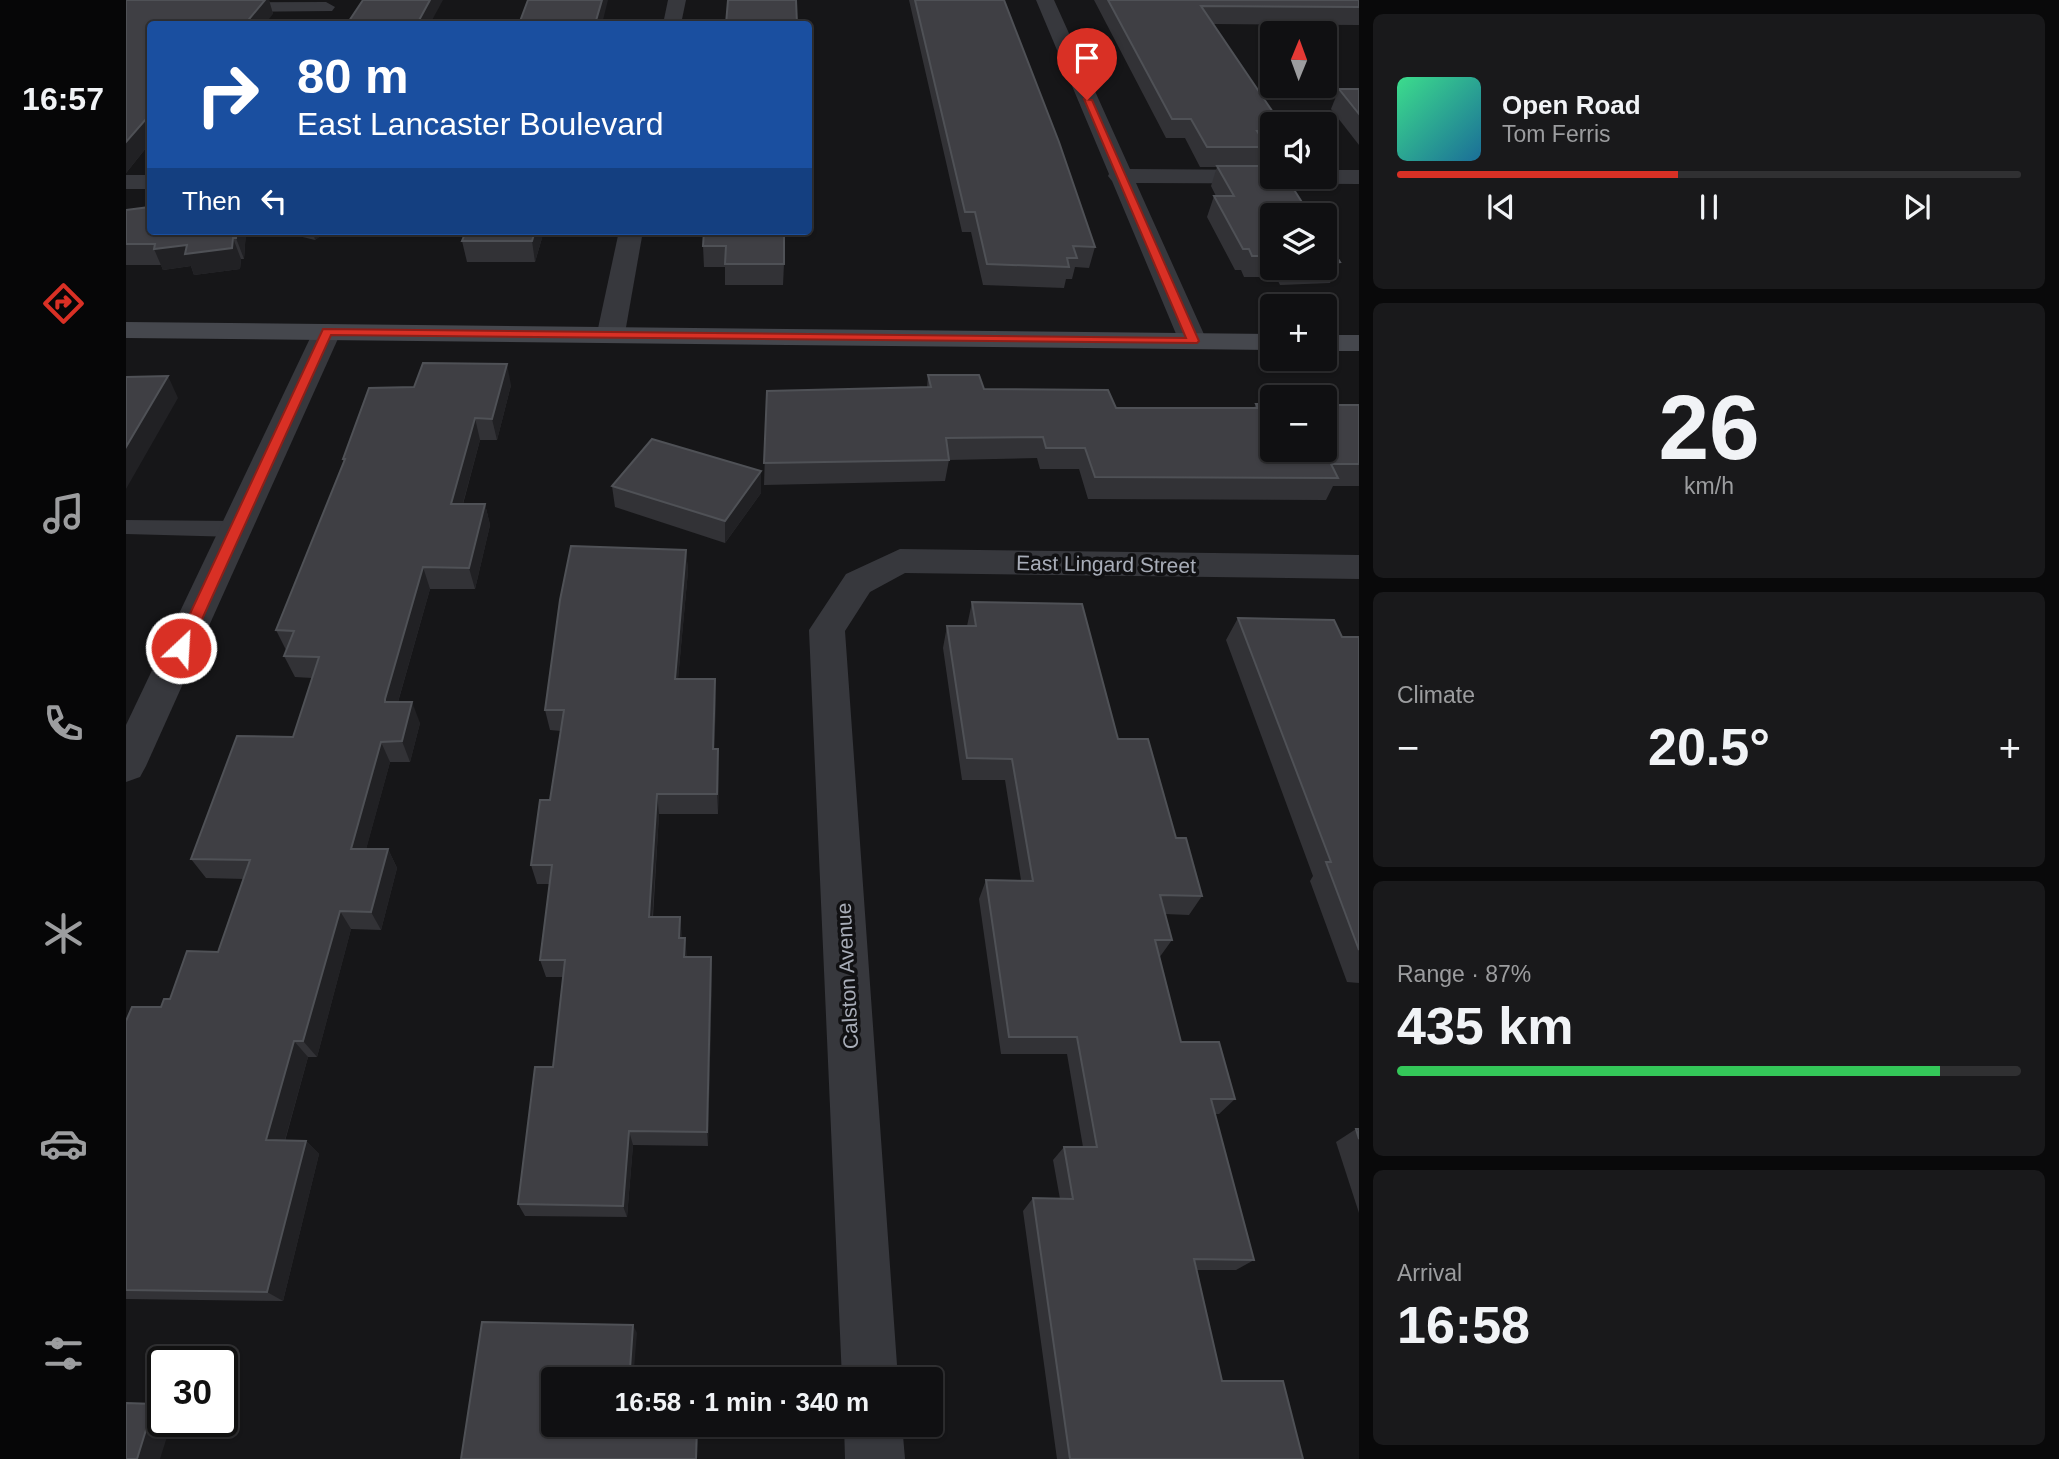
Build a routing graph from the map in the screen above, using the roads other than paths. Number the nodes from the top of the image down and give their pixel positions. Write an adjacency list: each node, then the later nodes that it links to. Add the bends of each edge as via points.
1 (677, 0): 6 (street)
2 (1045, 0): 7 (street)
3 (329, 3): 4 (street); 5 (street)
4 (126, 8)
5 (315, 21)
6 (673, 21)
7 (1119, 176): 8 (street); 15 (street)
8 (1359, 177)
9 (126, 183): 10 (street)
10 (147, 183)
11 (630, 235): 14 (street)
12 (126, 330): 13 (main road)
13 (327, 332): 14 (main road); 20 (street)
14 (611, 333): 15 (main road)
15 (1193, 341): 16 (main road)
16 (1260, 342)
17 (1337, 343): 18 (main road)
18 (1359, 343)
19 (126, 527): 20 (lane)
20 (237, 529): 23 (street)
21 (1359, 567): 22 (street, East Lingard Street, via 900,561)
22 (858, 583): 24 (street, Calston Avenue, via 827,631)
23 (126, 766)
24 (869, 1367)
25 (874, 1437): 26 (street)
26 (875, 1459)

